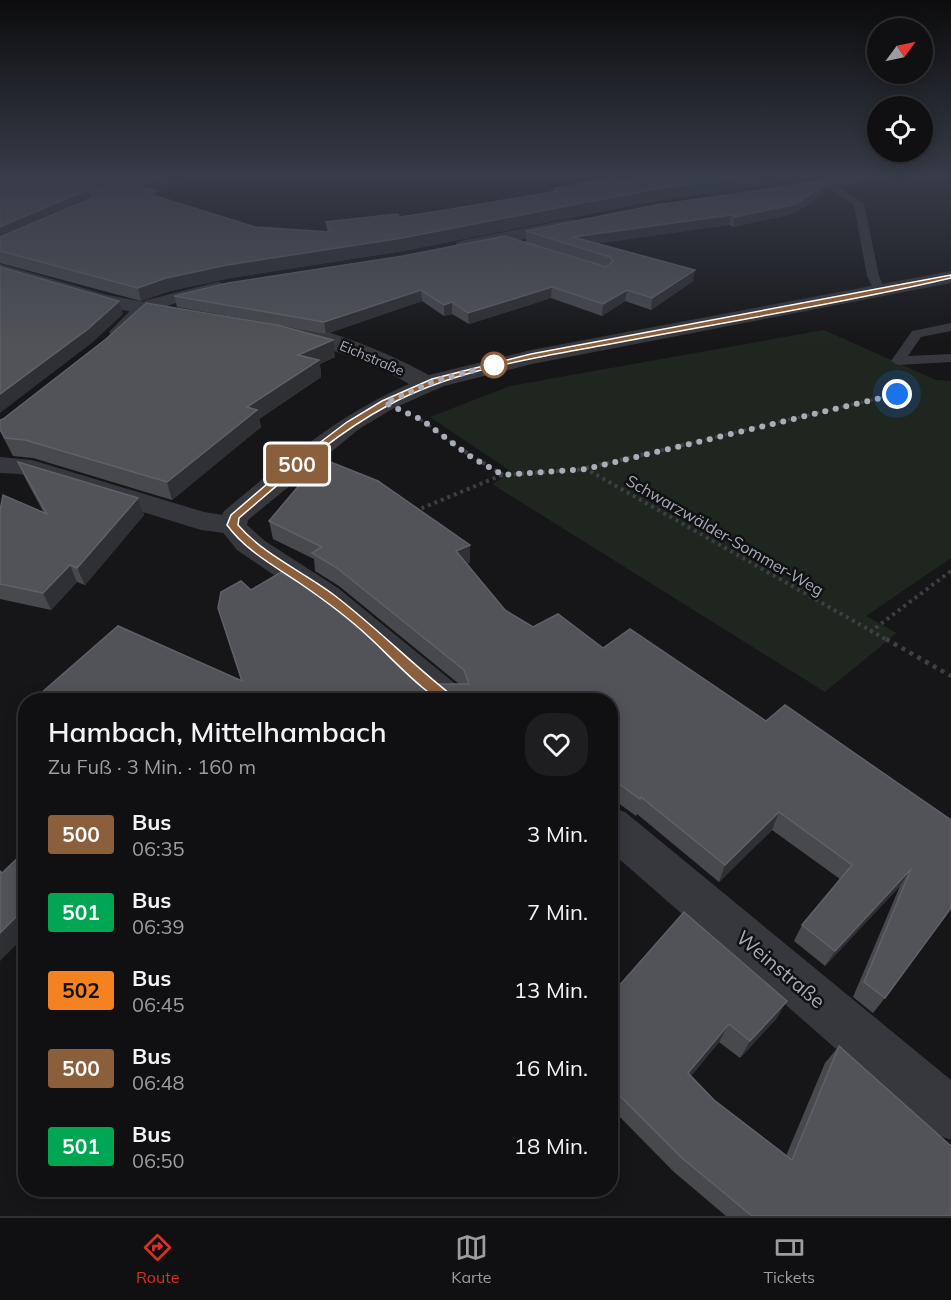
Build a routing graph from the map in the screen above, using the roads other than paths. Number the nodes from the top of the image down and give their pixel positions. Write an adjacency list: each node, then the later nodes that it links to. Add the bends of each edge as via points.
1 (533, 232): 3 (street)
2 (864, 232): 9 (lane)
3 (500, 239): 4 (lane); 5 (street)
4 (525, 248)
5 (443, 251)
6 (0, 270): 10 (street)
7 (951, 277): 9 (street)
8 (241, 284): 10 (street, via 177,297)
9 (879, 290): 16 (street, via 522,359)
10 (144, 310): 11 (street); 14 (street)
11 (203, 319)
12 (951, 327): 15 (lane, via 917,334 898,361)
13 (273, 329): 16 (street, Eichstraße, via 329,341 386,361)
14 (102, 349)
15 (951, 358)
16 (426, 384): 20 (street, via 385,403 325,442 244,507)
17 (0, 465): 20 (street, via 22,466 201,521)
18 (0, 510): 19 (lane)
19 (0, 522)
20 (232, 525): 21 (street, via 247,542 338,604)
21 (441, 693)
22 (618, 832): 23 (street, Weinstraße)
23 (951, 1114)

